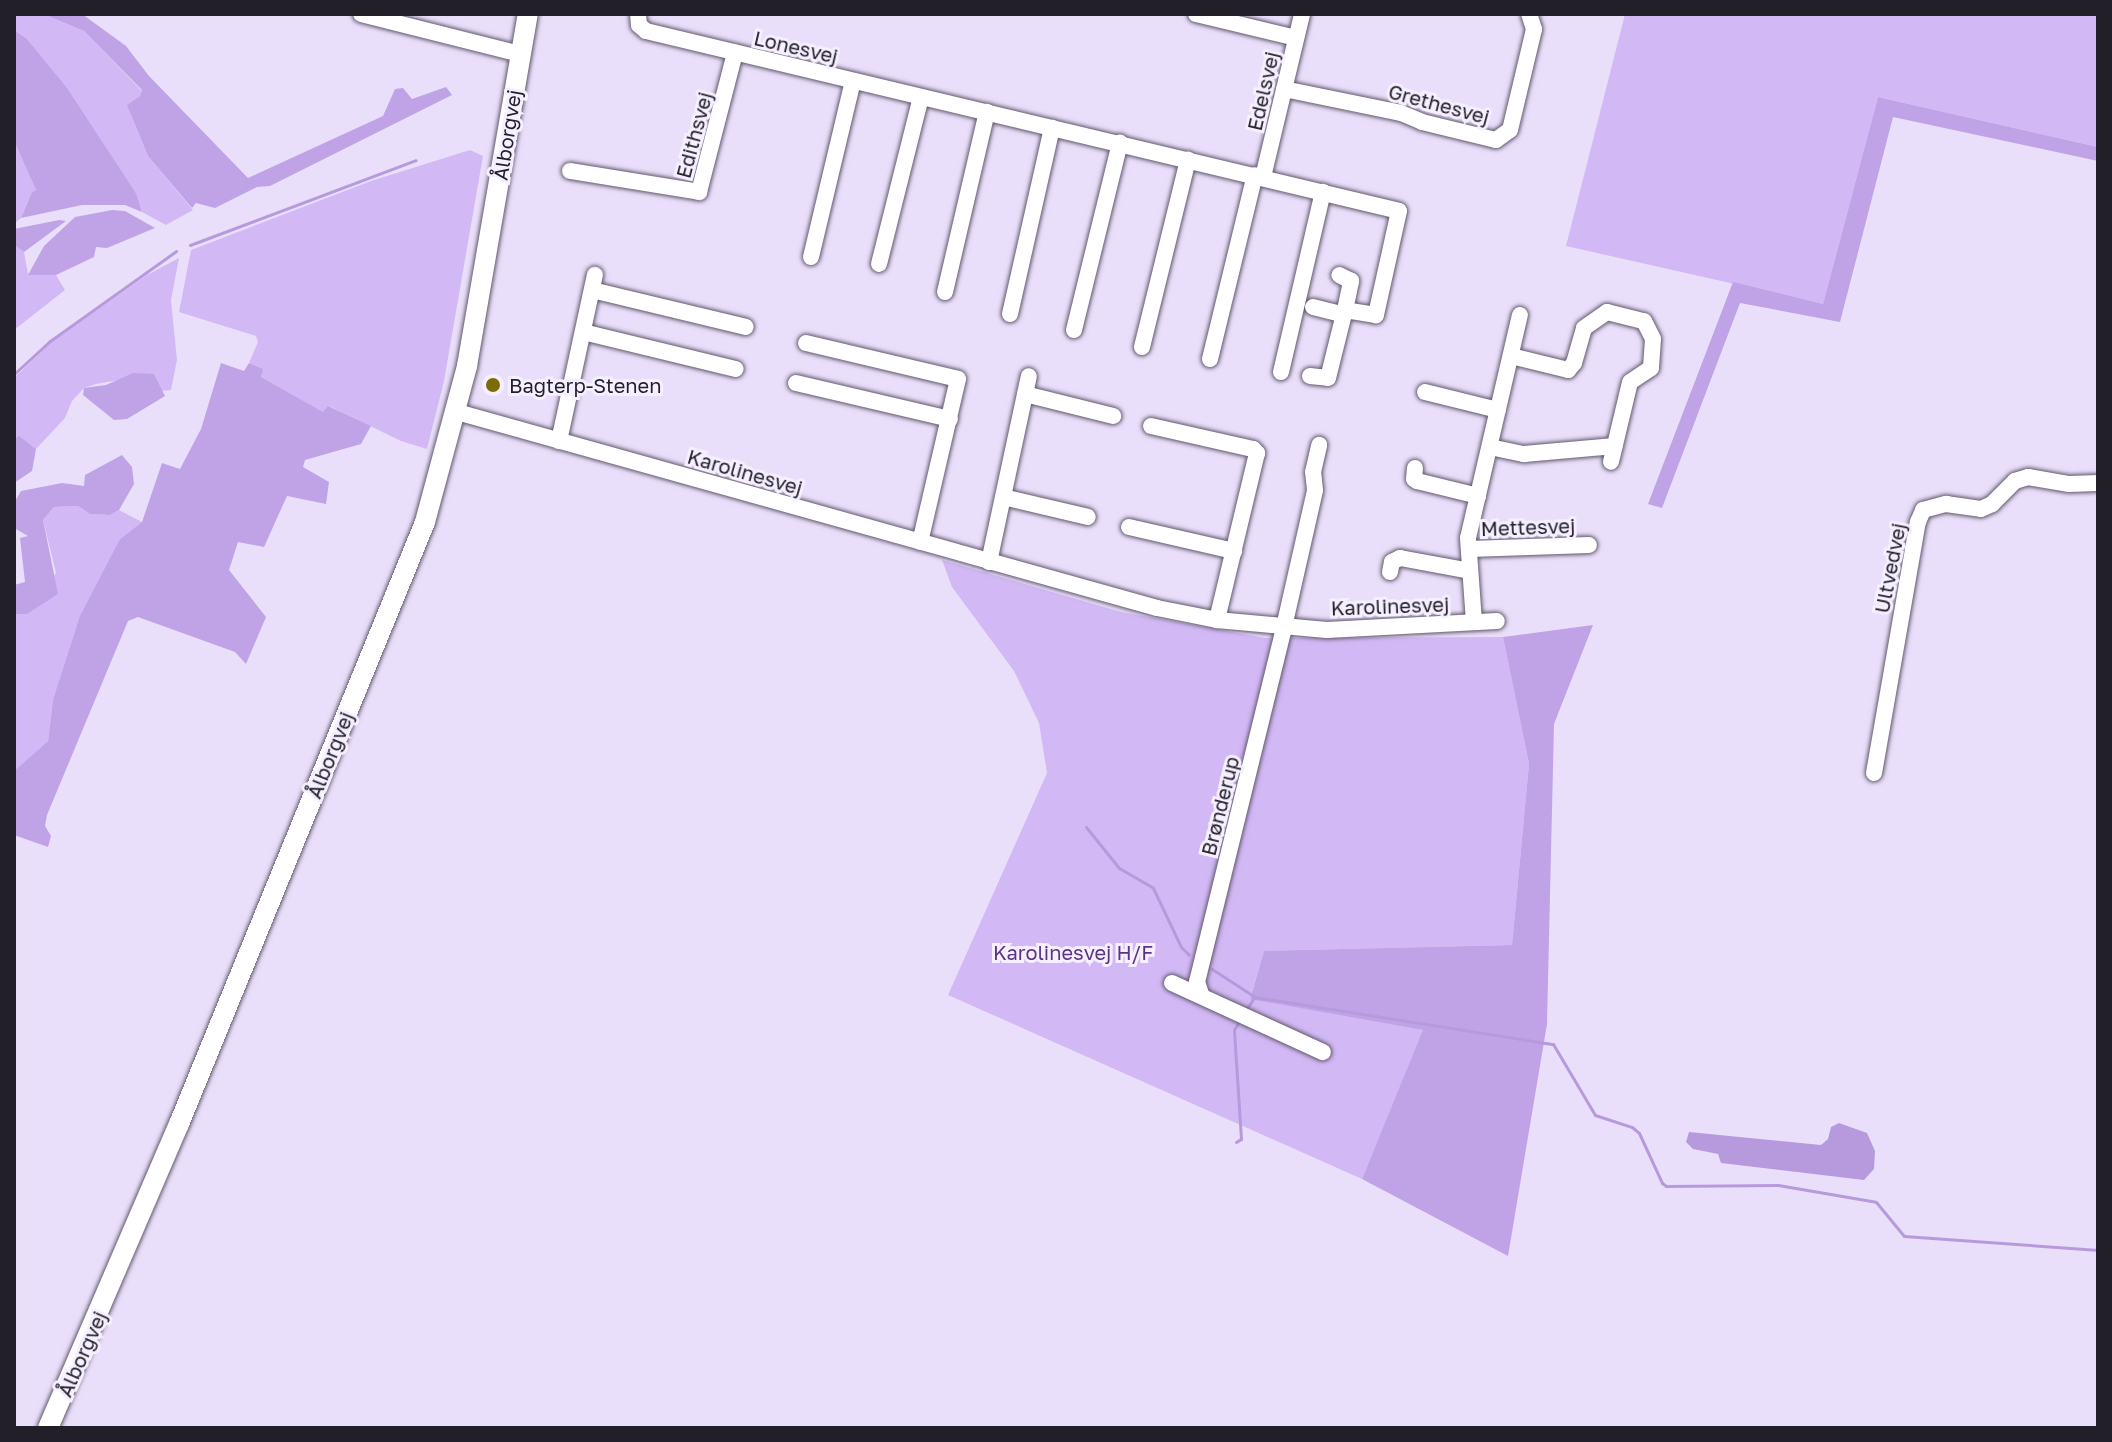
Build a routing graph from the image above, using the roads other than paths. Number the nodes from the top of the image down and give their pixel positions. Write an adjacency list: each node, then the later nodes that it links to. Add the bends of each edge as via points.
1 (361, 14): 9 (street)
2 (528, 14): 9 (main road, Ålborgvej)
3 (1196, 14): 7 (street)
4 (1302, 14): 7 (street, Edelsvej)
5 (1529, 14): 11 (street, Grethesvej, via 1534,29 1510,130 1496,140 1401,113)
6 (639, 20): 8 (street, Lonesvej, via 646,31)
7 (1296, 38): 11 (street, Edelsvej)
8 (735, 53): 10 (street, Lonesvej); 17 (street, Edithsvej, via 699,192)
9 (520, 54): 43 (main road, Ålborgvej)
10 (853, 81): 12 (street, Lonesvej); 20 (street, Lonesvej)
11 (1284, 89): 18 (street, Edelsvej)
12 (921, 97): 13 (street, Lonesvej); 21 (street)
13 (987, 112): 14 (street, Lonesvej); 23 (street)
14 (1052, 128): 15 (street, Lonesvej); 26 (street)
15 (1120, 143): 16 (street, Lonesvej); 29 (street)
16 (1188, 160): 18 (street, Lonesvej); 32 (street)
17 (570, 171)
18 (1259, 176): 19 (street, Lonesvej); 34 (street)
19 (1323, 192): 25 (street, Lonesvej, via 1400,213 1378,313); 36 (street)
20 (811, 257)
21 (879, 264)
22 (1339, 275): 25 (street, via 1351,281)
23 (945, 292)
24 (1313, 307): 25 (street, Lonesvej)
25 (1345, 312): 38 (street, via 1328,378)
26 (1010, 314)
27 (1520, 315): 33 (street, Mettesvej)
28 (746, 327): 30 (street, via 594,283)
29 (1074, 330)
30 (583, 332): 35 (street); 47 (street)
31 (806, 343): 45 (street, via 957,378)
32 (1142, 347)
33 (1511, 356): 42 (street, Mettesvej); 49 (street, via 1568,370 1585,326 1610,311 1642,319 1652,335 1651,368 1630,382 1613,454 1528,454)
34 (1210, 359)
35 (736, 369)
36 (1281, 372)
37 (1029, 376): 41 (street)
38 (1310, 376)
39 (796, 383): 45 (street)
40 (1425, 392): 42 (street)
41 (1025, 394): 44 (street); 53 (street)
42 (1498, 410): 49 (street, Mettesvej)
43 (457, 412): 47 (street, Karolinesvej); 71 (main road, Ålborgvej, via 425,522 179,1124)
44 (1113, 416)
45 (950, 419): 56 (street)
46 (1151, 426): 59 (street, via 1255,450)
47 (559, 441): 56 (street, Karolinesvej)
48 (1319, 445): 66 (street, via 1315,490)
49 (1490, 447): 52 (street, Mettesvej)
50 (1415, 468): 52 (street, Mettesvej, via 1417,481)
51 (2098, 483): 67 (street, Ultvedvej, via 2028,477 2015,481 1981,509 1946,504 1923,510)
52 (1478, 496): 58 (street, Mettesvej)
53 (1003, 497): 54 (street); 60 (street)
54 (1088, 517)
55 (1129, 527): 59 (street)
56 (920, 542): 60 (street, Karolinesvej)
57 (1589, 545): 58 (street, Mettesvej)
58 (1469, 549): 61 (street, Mettesvej)
59 (1234, 551): 63 (street)
60 (989, 562): 63 (street, Karolinesvej)
61 (1470, 571): 62 (street, via 1397,558); 65 (street, Mettesvej)
62 (1390, 572)
63 (1217, 620): 66 (street, Karolinesvej)
64 (1497, 621): 65 (street, Karolinesvej)
65 (1474, 622): 66 (street, Karolinesvej, via 1374,630)
66 (1284, 627): 69 (street, Brønderup, via 1197,982)
67 (1874, 773)
68 (1172, 983): 69 (street)
69 (1201, 994): 70 (street)
70 (1323, 1052)
71 (48, 1428)

